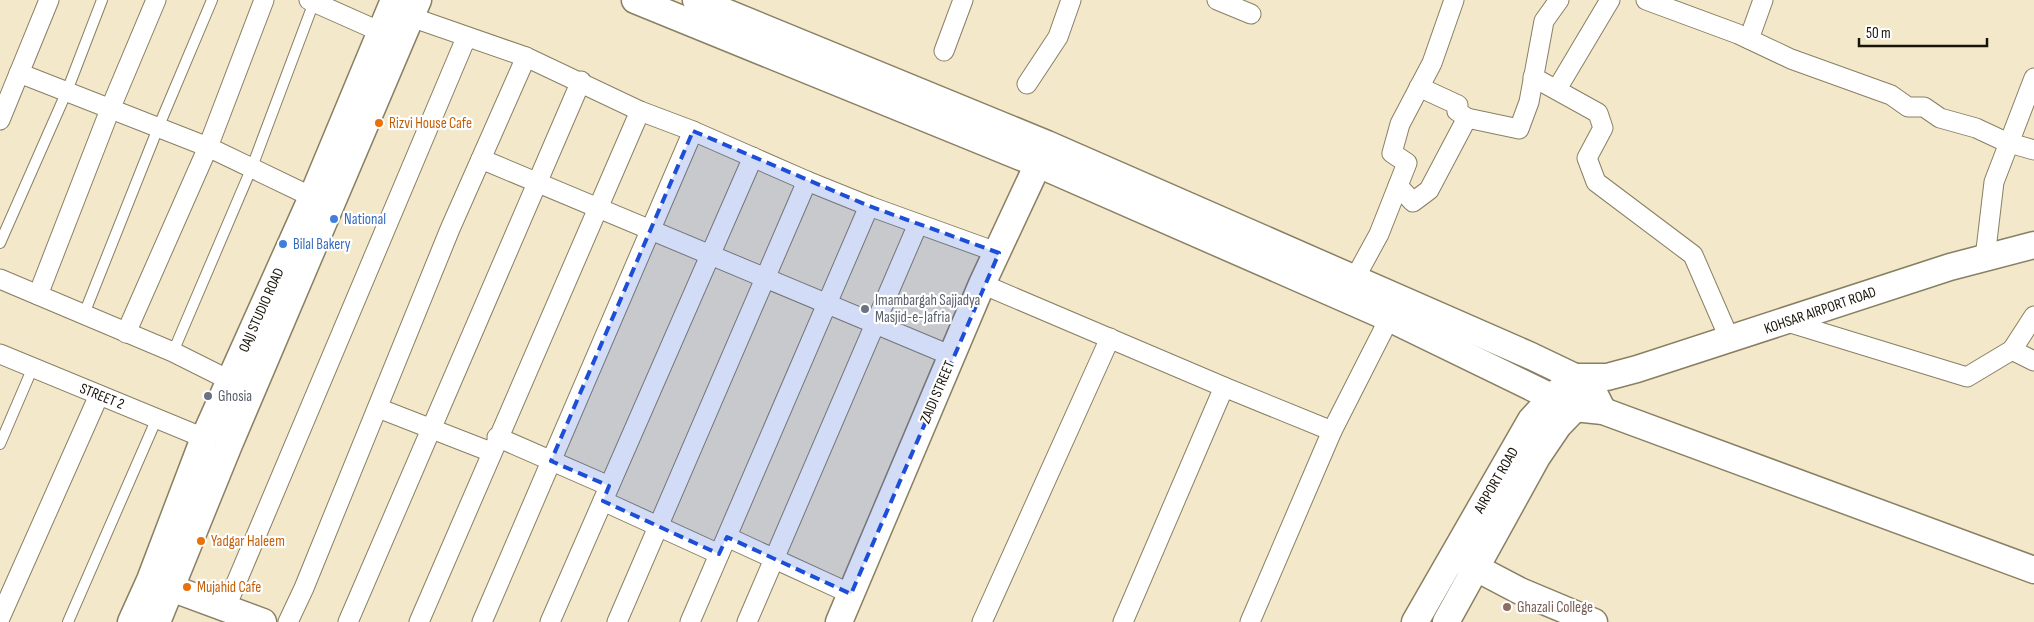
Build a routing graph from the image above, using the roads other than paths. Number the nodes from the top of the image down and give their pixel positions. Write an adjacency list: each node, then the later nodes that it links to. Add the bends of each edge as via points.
1 (48, 0): 24 (street)
2 (102, 0): 31 (lane)
3 (156, 0): 32 (street)
4 (212, 0): 36 (lane)
5 (264, 0): 39 (street)
6 (635, 0): 17 (main road)
7 (963, 0): 22 (street)
8 (1071, 0): 28 (street, via 1058,37)
9 (1217, 0): 18 (street)
10 (1454, 0): 29 (street, via 1432,63)
11 (1558, 0): 25 (street, via 1544,21)
12 (1610, 0): 30 (street)
13 (1646, 0): 21 (street)
14 (1763, 0): 21 (street)
15 (312, 1): 19 (street); 44 (lane)
16 (408, 6): 19 (main road, OAJJ STUDIO ROAD); 20 (street); 98 (main road, OAJJ STUDIO ROAD, via 228,447)
17 (707, 9): 43 (main road); 59 (main road, via 1047,144)
18 (1252, 14)
19 (381, 32): 48 (main road, OAJJ STUDIO ROAD)
20 (466, 38): 23 (street); 100 (street)
21 (1749, 40): 38 (street, via 1791,59 1891,95 1908,107 1924,107 1940,118 1976,128)
22 (944, 51)
23 (526, 57): 27 (street); 42 (street)
24 (19, 73): 31 (street); 35 (street)
25 (1533, 77): 30 (street); 34 (street, via 1529,102 1519,130)
26 (2034, 78): 38 (street)
27 (581, 81): 33 (street); 46 (street)
28 (1027, 84)
29 (1419, 87): 34 (street, via 1458,105 1457,111); 47 (street, via 1400,124 1392,153 1407,162)
30 (1557, 89): 71 (street, via 1598,113 1603,128 1587,158 1596,182 1693,255)
31 (67, 91): 32 (street); 53 (lane)
32 (111, 107): 36 (street); 62 (street)
33 (640, 111): 37 (street); 50 (street)
34 (1467, 118): 47 (street, via 1429,190 1413,202)
35 (0, 120)
36 (158, 128): 39 (street); 65 (lane)
37 (693, 131): 41 (street); 52 (street)
38 (2010, 143): 40 (street); 57 (street, via 1994,182)
39 (208, 147): 44 (street); 69 (street)
40 (2034, 150)
41 (754, 157): 45 (street); 56 (street)
42 (481, 158): 46 (street); 82 (street)
43 (1038, 164): 55 (main road, ZAIDI STREET); 64 (main road)
44 (252, 167): 48 (street); 73 (lane)
45 (807, 180): 49 (street); 58 (street)
46 (538, 182): 50 (street); 84 (street)
47 (1398, 186): 59 (street, via 1379,234)
48 (312, 197): 78 (main road, OAJJ STUDIO ROAD)
49 (869, 206): 51 (street); 63 (street)
50 (596, 207): 52 (street); 88 (street)
51 (918, 224): 55 (street); 68 (street)
52 (651, 230): 56 (street); 89 (street)
53 (0, 243)
54 (2034, 244): 57 (main road, KOHSAR AIRPORT ROAD)
55 (998, 253): 61 (main road, ZAIDI STREET)
56 (711, 255): 58 (street); 90 (street)
57 (1985, 258): 67 (main road, KOHSAR AIRPORT ROAD)
58 (765, 278): 63 (street); 91 (street)
59 (1355, 278): 64 (main road)
60 (0, 279): 62 (street)
61 (982, 284): 70 (street); 75 (main road, ZAIDI STREET)
62 (38, 295): 65 (street)
63 (827, 303): 68 (street); 92 (street)
64 (1394, 307): 80 (main road); 85 (street)
65 (84, 314): 69 (street)
66 (2034, 316): 72 (street)
67 (1784, 321): 71 (main road, KOHSAR AIRPORT ROAD); 72 (street, via 1966,377)
68 (876, 324): 75 (street); 95 (street)
69 (126, 333): 73 (street)
70 (1110, 338): 79 (street); 115 (street)
71 (1730, 340): 80 (main road, KOHSAR AIRPORT ROAD)
72 (2012, 350): 76 (street)
73 (173, 352): 78 (street)
74 (0, 354): 77 (street, STREET 2)
75 (952, 356): 99 (main road, ZAIDI STREET)
76 (2034, 361)
77 (34, 367): 81 (street, STREET 2); 87 (lane)
78 (229, 380): 86 (main road, OAJJ STUDIO ROAD)
79 (1224, 387): 85 (street); 116 (street)
80 (1584, 393): 94 (main road, AIRPORT ROAD, via 1531,420); 96 (main road, via 1538,456); 97 (main road)
81 (99, 395): 83 (street, STREET 2); 101 (street)
82 (378, 408): 84 (street); 106 (street)
83 (157, 418): 86 (street, STREET 2); 102 (lane)
84 (432, 429): 88 (street); 107 (street)
85 (1332, 431): 117 (street)
86 (204, 438): 98 (main road, OAJJ STUDIO ROAD)
87 (0, 444)
88 (494, 444): 89 (street); 108 (street)
89 (551, 461): 90 (street); 109 (street)
90 (606, 494): 91 (street); 110 (street)
91 (658, 527): 93 (street); 111 (street)
92 (727, 537): 93 (street); 95 (street)
93 (719, 554): 112 (street)
94 (1453, 556): 96 (main road); 118 (main road, AIRPORT ROAD)
95 (774, 559): 99 (street); 113 (street)
96 (1476, 568): 119 (main road); 120 (main road, via 1520,591)
97 (2034, 570)
98 (161, 584): 100 (main road); 103 (main road, OAJJ STUDIO ROAD); 104 (main road, OAJJ STUDIO ROAD)
99 (851, 594): 114 (main road, ZAIDI STREET)
100 (226, 607): 105 (main road)
101 (0, 618)
102 (68, 622)
103 (131, 622)
104 (157, 622)
105 (263, 622)
106 (288, 622)
107 (348, 622)
108 (419, 622)
109 (482, 622)
110 (550, 622)
111 (617, 622)
112 (690, 622)
113 (747, 622)
114 (839, 622)
115 (982, 622)
116 (1123, 622)
117 (1250, 622)
118 (1415, 622)
119 (1446, 622)
120 (1594, 622)

